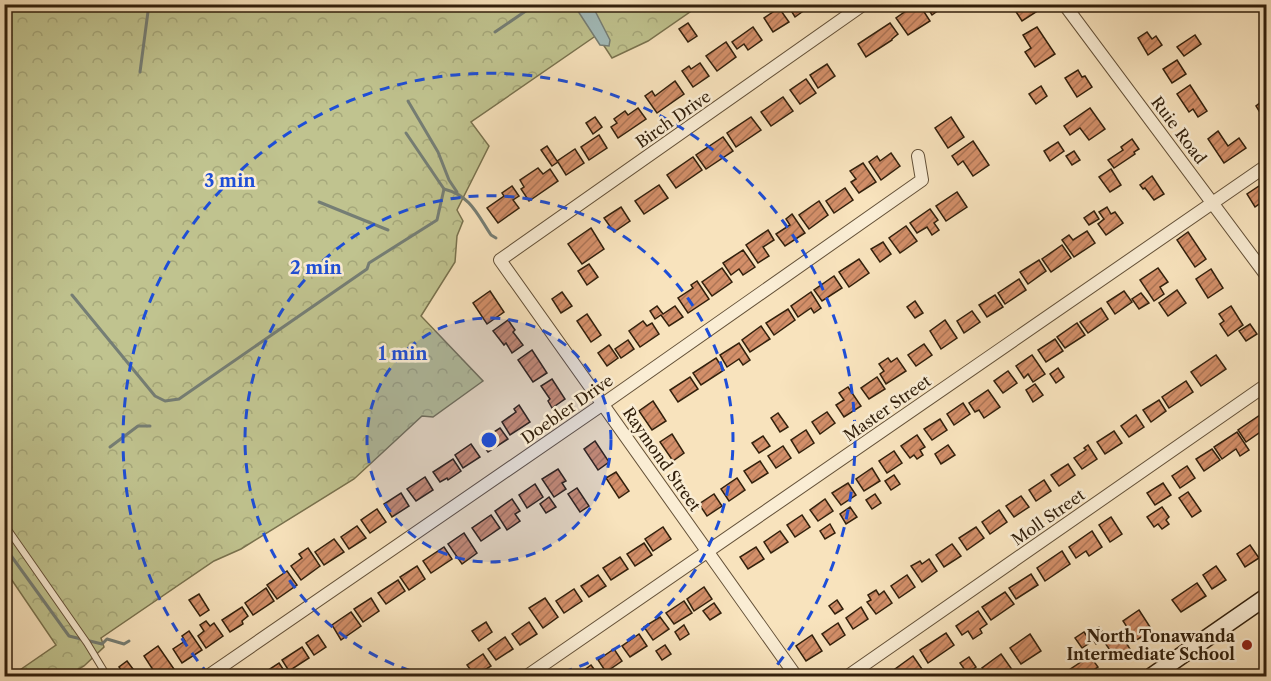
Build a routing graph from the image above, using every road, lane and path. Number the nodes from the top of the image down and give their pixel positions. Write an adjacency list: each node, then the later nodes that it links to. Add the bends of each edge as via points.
1 (864, 4): 6 (street, Birch Drive)
2 (1064, 4): 5 (street, Ruie Road)
3 (918, 156): 9 (street, Doebler Drive, via 922,180)
4 (1266, 166): 5 (street, Master Street)
5 (1213, 203): 7 (street, Ruie Road); 11 (street, Master Street)
6 (500, 260): 9 (street, Raymond Street)
7 (1266, 275)
8 (1266, 385): 17 (street, Moll Street)
9 (603, 404): 11 (street, Raymond Street); 14 (street, Doebler Drive)
10 (4, 524): 13 (lane)
11 (707, 552): 15 (street, Master Street); 16 (street, Raymond Street)
12 (1266, 597): 18 (main road)
13 (107, 676)
14 (208, 676)
15 (527, 676)
16 (796, 676)
17 (848, 676)
18 (1152, 676)

